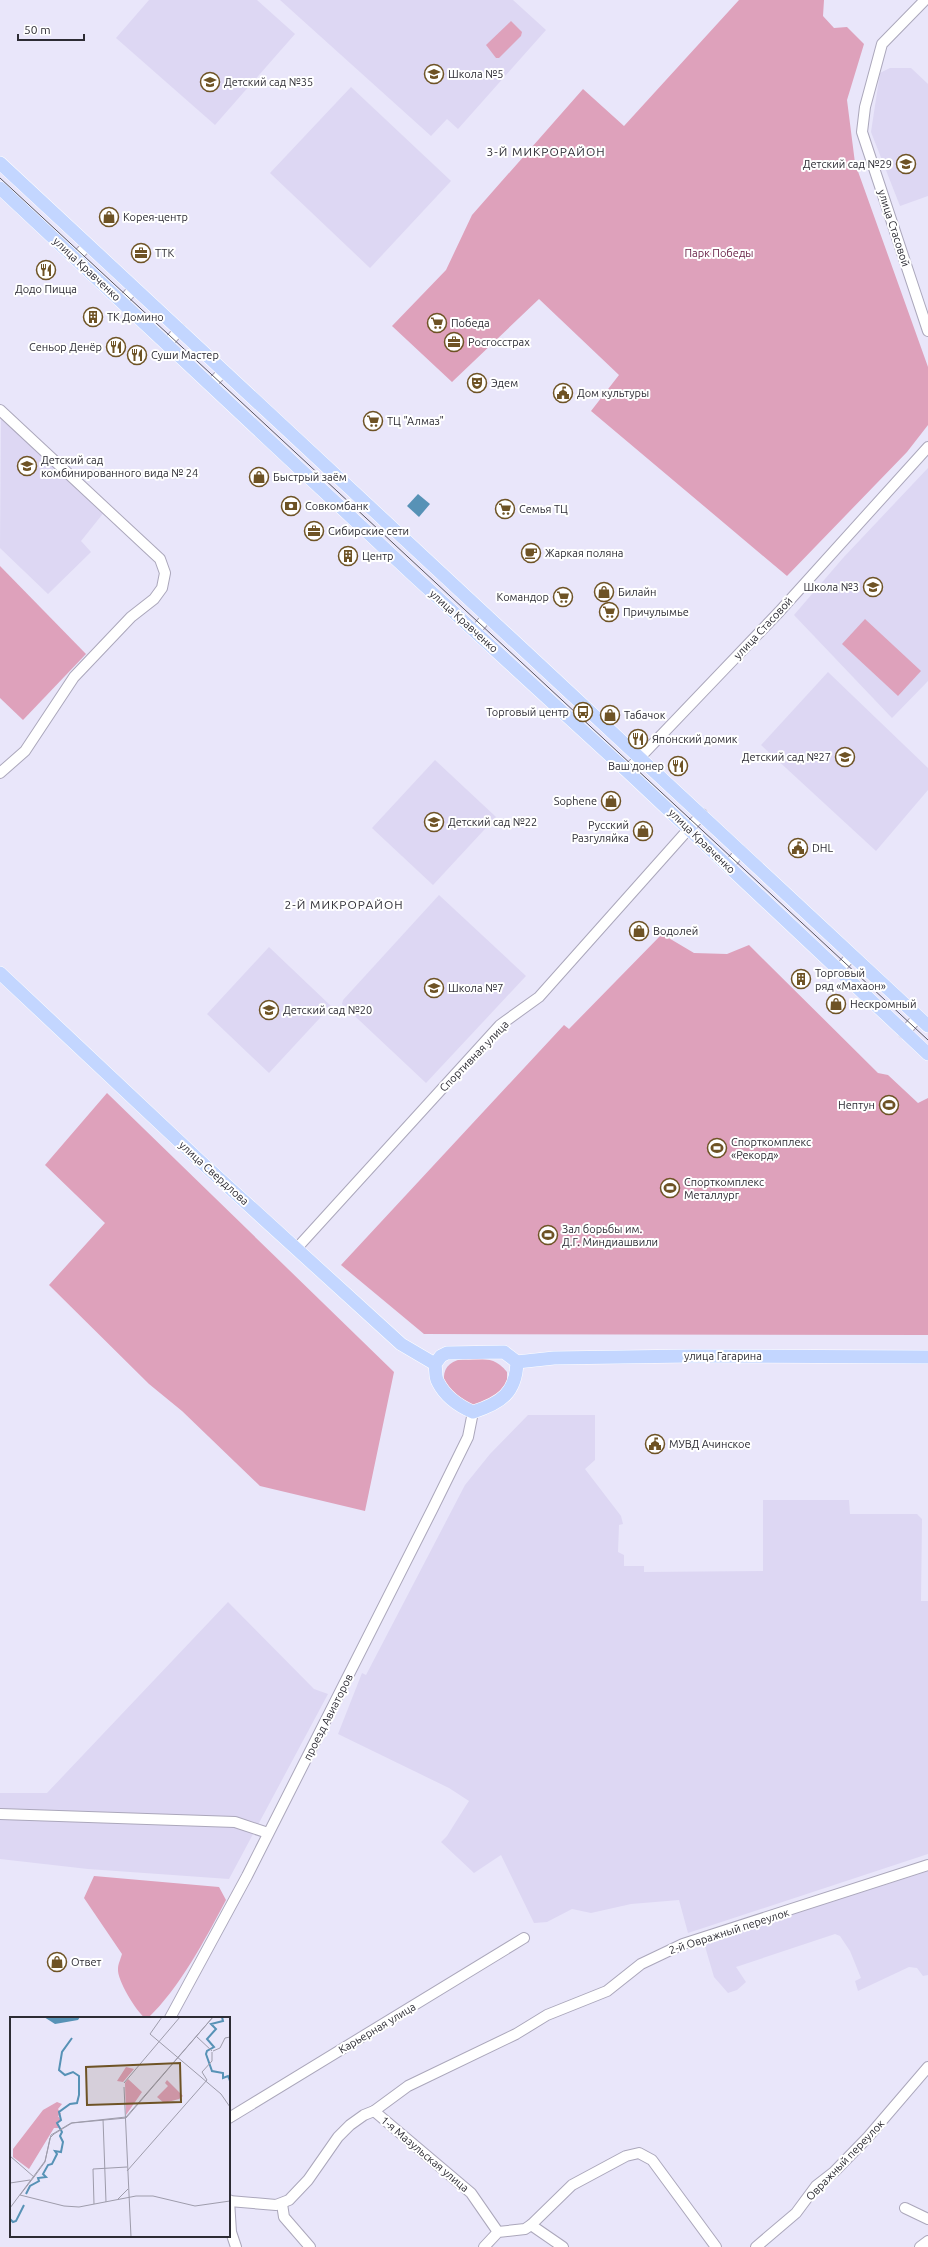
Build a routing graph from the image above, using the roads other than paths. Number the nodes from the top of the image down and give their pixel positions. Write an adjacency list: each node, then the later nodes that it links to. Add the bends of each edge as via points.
1 (925, 0): 12 (street, улица Стасовой, via 882,44 865,107 862,132)
2 (0, 163): 3 (main road, улица Кравченко)
3 (13, 175): 4 (street); 5 (main road, улица Кравченко)
4 (0, 188): 6 (main road, улица Кравченко)
5 (43, 203): 6 (street); 7 (main road, улица Кравченко)
6 (31, 217): 8 (main road, улица Кравченко)
7 (88, 245): 8 (street); 9 (main road, улица Кравченко)
8 (76, 258): 10 (main road, улица Кравченко)
9 (134, 288): 10 (street); 11 (main road, улица Кравченко)
10 (122, 302): 13 (main road, улица Кравченко)
11 (180, 330): 13 (street); 14 (main road, улица Кравченко)
12 (928, 331)
13 (166, 344): 15 (main road, улица Кравченко)
14 (224, 371): 15 (street); 18 (main road, улица Кравченко)
15 (210, 385): 19 (main road, улица Кравченко)
16 (0, 410): 22 (street, via 151,550 160,559 165,573 162,588 154,599 131,617 74,677 25,751)
17 (928, 447): 20 (street, улица Стасовой, via 779,612)
18 (488, 616): 19 (street); 20 (main road, улица Кравченко)
19 (475, 631): 21 (main road, улица Кравченко)
20 (641, 758): 21 (street, улица Стасовой); 23 (main road, улица Кравченко)
21 (627, 771): 24 (main road, улица Кравченко)
22 (0, 773)
23 (702, 814): 24 (street, Спортивная улица); 25 (main road, улица Кравченко)
24 (689, 829): 26 (main road, улица Кравченко); 34 (street, Спортивная улица, via 539,997 500,1025)
25 (741, 851): 26 (street); 27 (main road, улица Кравченко)
26 (728, 866): 28 (main road, улица Кравченко)
27 (852, 955): 28 (street); 30 (main road, улица Кравченко)
28 (838, 971): 32 (main road, улица Кравченко)
29 (0, 973): 34 (main road, улица Свердлова, via 200,1161)
30 (918, 1017): 31 (main road, улица Кравченко); 32 (street)
31 (928, 1026)
32 (904, 1033): 33 (main road, улица Кравченко)
33 (927, 1053)
34 (297, 1248): 37 (main road, улица Свердлова, via 401,1344)
35 (928, 1357): 36 (main road, улица Гагарина, via 690,1356 554,1358)
36 (517, 1362): 37 (main road, via 504,1352 447,1353); 38 (main road, via 517,1377 512,1388 491,1406)
37 (435, 1364): 38 (main road, via 437,1381 447,1394 462,1407)
38 (473, 1412): 40 (street, проезд Авиаторов, via 468,1437)
39 (0, 1814): 40 (street, via 235,1822)
40 (268, 1833): 43 (street, проезд Авиаторов)
41 (928, 1865): 45 (street, 2-й Овражный переулок, via 656,1955 608,1991 547,2016 466,2059 423,2077)
42 (524, 1938): 46 (street, Карьерная улица)
43 (171, 2017)
44 (928, 2067): 60 (street, Овражный переулок, via 868,2137 834,2172 816,2186 796,2213)
45 (374, 2111): 48 (street, 1-я Мазульская улица, via 364,2115 344,2131 308,2180 294,2196); 53 (street, 1-я Мазульская улица, via 472,2193)
46 (230, 2117)
47 (230, 2200): 48 (street)
48 (282, 2204): 56 (street, via 284,2217)
49 (905, 2208): 51 (street)
50 (230, 2216): 55 (street)
51 (928, 2219)
52 (531, 2225): 53 (street, via 525,2229); 58 (street); 59 (street, via 572,2185 626,2156 639,2153 652,2160)
53 (498, 2232): 57 (street)
54 (928, 2240): 61 (street)
55 (235, 2246)
56 (310, 2247)
57 (484, 2247)
58 (563, 2247)
59 (716, 2247)
60 (756, 2247)
61 (920, 2247)

